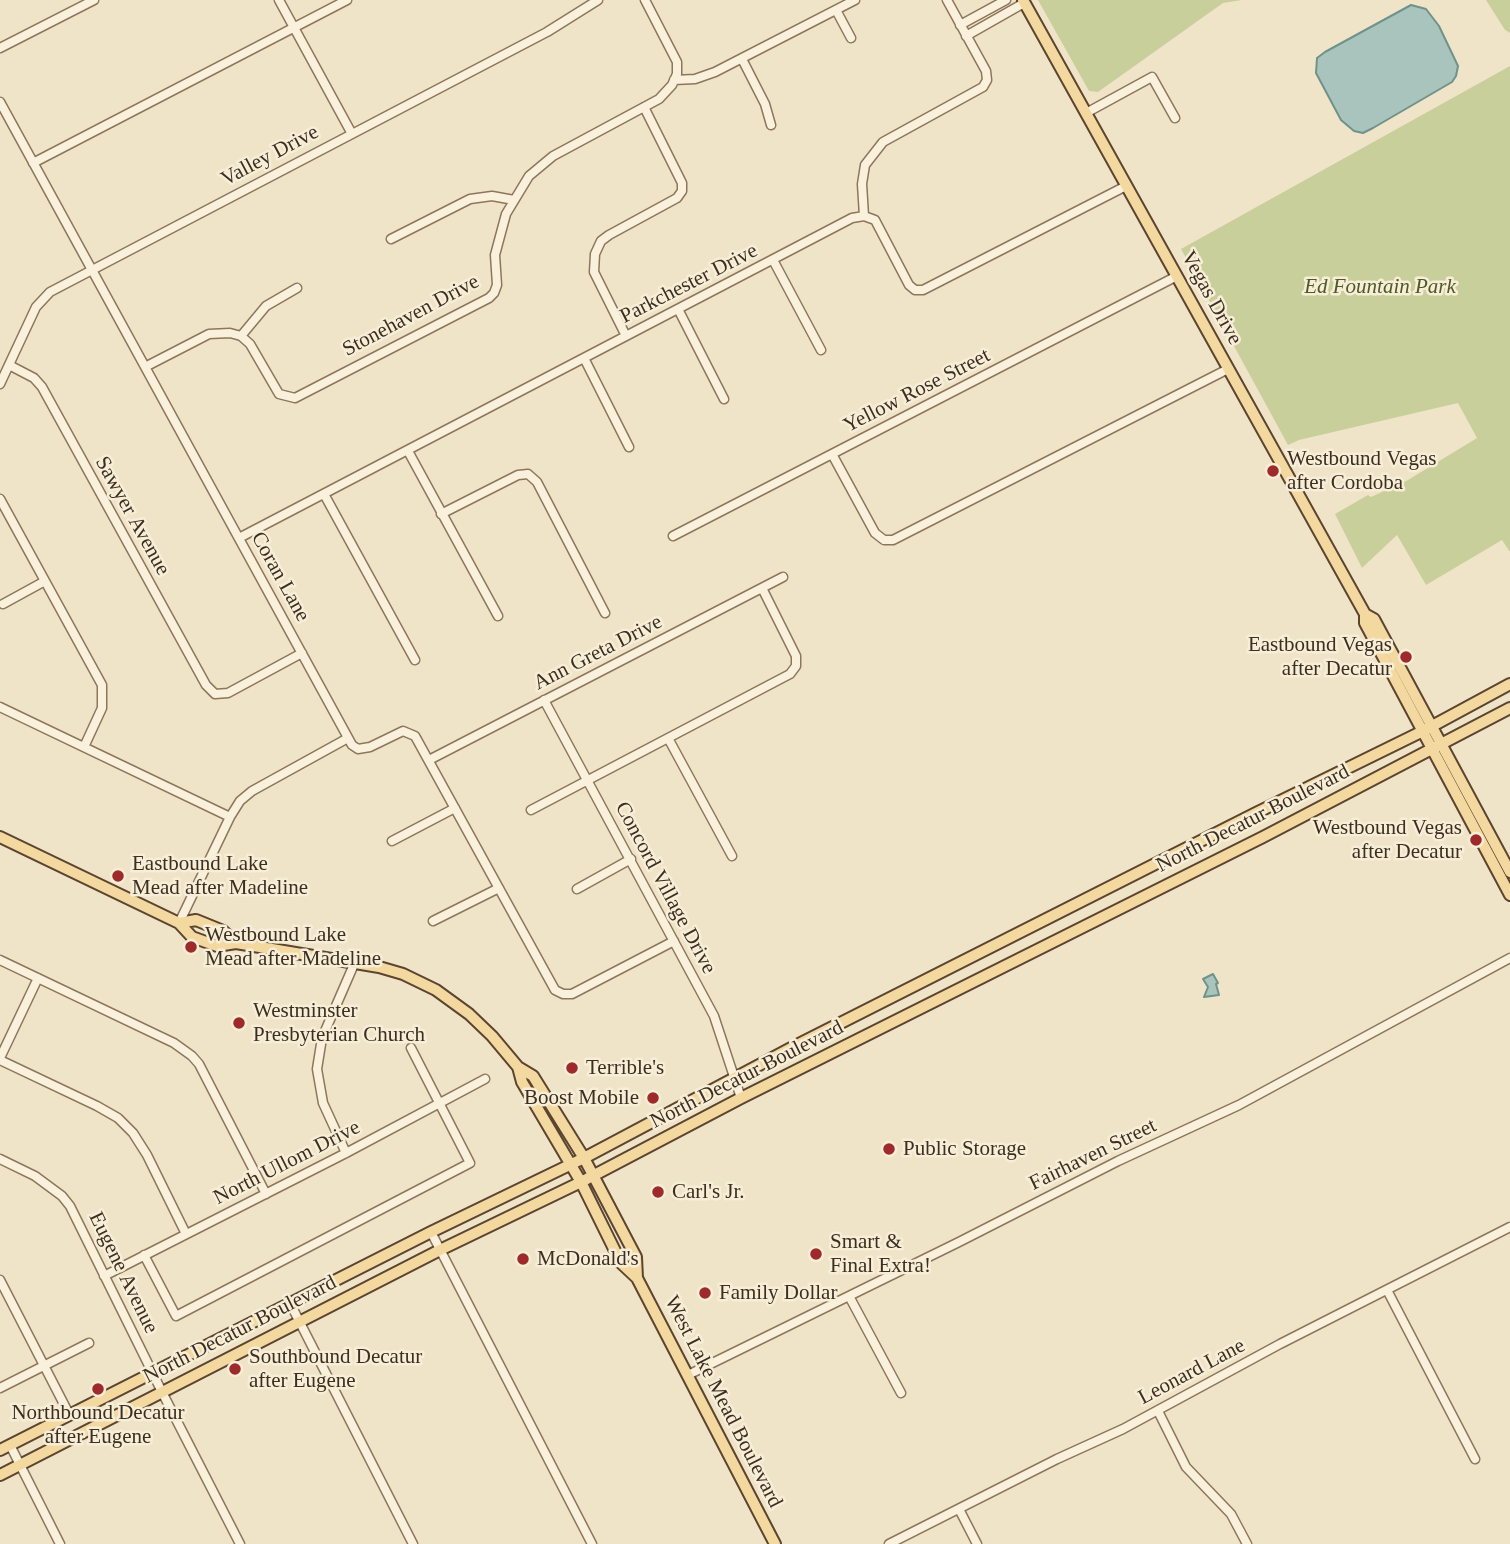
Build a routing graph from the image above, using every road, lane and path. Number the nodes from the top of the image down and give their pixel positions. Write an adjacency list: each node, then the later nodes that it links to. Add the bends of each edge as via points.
1 (94, 0): 15 (street)
2 (279, 0): 12 (street)
3 (347, 0): 12 (street)
4 (598, 0): 23 (street, Valley Drive, via 547,32)
5 (645, 0): 17 (street, via 677,62)
6 (855, 0): 10 (street)
7 (947, 0): 11 (street)
8 (1006, 0): 11 (street)
9 (1023, 2): 13 (street); 20 (main road, Vegas Drive)
10 (836, 10): 14 (street); 16 (street)
11 (960, 26): 13 (street)
12 (295, 28): 23 (street); 24 (street)
13 (966, 36): 27 (street, via 987,80 983,87 883,142 865,165)
14 (851, 38)
15 (0, 48)
16 (742, 59): 17 (street, via 695,79); 22 (street)
17 (674, 80): 19 (street, Stonehaven Drive, via 659,99)
18 (0, 102): 24 (street, Coran Lane)
19 (644, 107): 26 (street, Stonehaven Drive, via 553,156 529,176); 34 (street, via 682,191 608,235 595,254 594,272)
20 (1086, 113): 21 (street, via 1152,77); 25 (main road, Vegas Drive)
21 (1175, 118)
22 (771, 125)
23 (352, 134): 30 (street, Valley Drive)
24 (33, 163): 30 (street, Coran Lane)
25 (1126, 186): 27 (street, via 923,290 909,285 875,220); 31 (main road, Vegas Drive)
26 (513, 200): 28 (street, via 492,196 470,199); 35 (street, Stonehaven Drive, via 498,240 497,285 489,298 295,398 279,394 250,344)
27 (864, 216): 29 (street, Parkchester Drive)
28 (391, 239)
29 (774, 260): 33 (street, Parkchester Drive); 36 (street)
30 (92, 270): 38 (street, Valley Drive, via 50,292 36,307); 39 (street, Coran Lane)
31 (1177, 276): 40 (main road, Vegas Drive); 45 (street, Yellow Rose Street)
32 (297, 288): 35 (street, via 265,306)
33 (678, 309): 34 (street, Parkchester Drive); 42 (street)
34 (626, 336): 37 (street, Parkchester Drive)
35 (241, 337): 39 (street, via 209,334)
36 (821, 351)
37 (584, 358): 43 (street); 44 (street, Parkchester Drive)
38 (9, 365): 41 (street, Valley Drive); 57 (street, Sawyer Avenue, via 42,387 215,694 228,693)
39 (145, 368): 50 (street, Coran Lane)
40 (1228, 369): 45 (street, via 893,540 875,533); 63 (main road, Vegas Drive, via 1365,614 1365,623)
41 (0, 384)
42 (724, 399)
43 (629, 447)
44 (408, 451): 46 (street, Parkchester Drive); 48 (street)
45 (832, 454): 49 (street, Yellow Rose Street)
46 (324, 494): 50 (street, Parkchester Drive); 58 (street)
47 (0, 499): 52 (street)
48 (442, 514): 55 (street, via 528,474 537,482); 56 (street)
49 (673, 537)
50 (239, 538): 57 (street, Coran Lane)
51 (783, 577): 53 (street, Ann Greta Drive)
52 (45, 581): 54 (street); 66 (street, via 102,685 102,708)
53 (762, 588): 60 (street, Ann Greta Drive); 65 (street, via 796,656 796,667)
54 (3, 604)
55 (605, 613)
56 (498, 616)
57 (302, 653): 64 (street, Coran Lane)
58 (415, 660)
59 (1510, 684): 63 (main road, North Decatur Boulevard)
60 (544, 700): 68 (street, Ann Greta Drive); 69 (street, Concord Village Drive)
61 (0, 707): 66 (street)
62 (1510, 708): 67 (main road, North Decatur Boulevard)
63 (1428, 729): 67 (main road, Vegas Drive); 72 (main road, North Decatur Boulevard)
64 (348, 737): 68 (street, via 358,749 410,732); 73 (street, via 252,791)
65 (668, 738): 69 (street); 77 (street)
66 (84, 747): 73 (street)
67 (1438, 747): 74 (main road, North Decatur Boulevard); 79 (main road, Vegas Drive)
68 (429, 760): 70 (street)
69 (587, 779): 71 (street); 78 (street, Concord Village Drive)
70 (455, 808): 76 (street); 80 (street)
71 (531, 810)
72 (1256, 813): 74 (main road); 83 (main road, North Decatur Boulevard)
73 (230, 817): 85 (street)
74 (1266, 835): 86 (main road, North Decatur Boulevard)
75 (0, 837): 85 (main road, West Lake Mead Boulevard)
76 (392, 841)
77 (732, 856)
78 (631, 859): 81 (street); 87 (street, Concord Village Drive)
79 (1505, 870): 82 (main road, Vegas Drive)
80 (499, 888): 84 (street); 87 (street, via 555,990 564,994)
81 (577, 888)
82 (1510, 895)
83 (1059, 913): 86 (main road); 93 (main road, North Decatur Boulevard)
84 (433, 921)
85 (178, 923): 88 (main road, West Lake Mead Boulevard, via 196,920 223,931); 88 (main road, West Lake Mead Boulevard, via 192,937 217,946)
86 (1069, 932): 94 (main road, North Decatur Boulevard)
87 (674, 941): 98 (street, Concord Village Drive, via 714,1016)
88 (236, 943): 91 (main road, West Lake Mead Boulevard)
89 (1510, 958): 118 (street, Fairhaven Street, via 1239,1105)
90 (0, 960): 92 (street)
91 (355, 962): 97 (main road, West Lake Mead Boulevard, via 403,974 436,990 469,1014); 102 (street, via 322,1038 317,1069 323,1103)
92 (38, 978): 96 (street); 108 (street, via 192,1056)
93 (893, 996): 94 (main road); 98 (main road, North Decatur Boulevard)
94 (904, 1017): 100 (main road, North Decatur Boulevard)
95 (411, 1048): 101 (street)
96 (0, 1059): 111 (street, via 118,1118 147,1155)
97 (518, 1067): 103 (main road, West Lake Mead Boulevard, via 533,1076); 105 (main road, West Lake Mead Boulevard, via 522,1082)
98 (735, 1078): 100 (street, Concord Village Drive); 103 (main road, North Decatur Boulevard)
99 (485, 1079): 101 (street, North Ullom Drive)
100 (741, 1098): 106 (main road, North Decatur Boulevard)
101 (440, 1102): 102 (street, North Ullom Drive); 113 (street, via 470,1163 176,1316)
102 (346, 1153): 108 (street, North Ullom Drive)
103 (584, 1158): 105 (main road, North Decatur Boulevard); 106 (main road, West Lake Mead Boulevard)
104 (0, 1159): 114 (street, Eugene Avenue, via 62,1196)
105 (572, 1164): 107 (main road, West Lake Mead Boulevard); 110 (main road, North Decatur Boulevard)
106 (594, 1175): 107 (main road, North Decatur Boulevard); 115 (main road, West Lake Mead Boulevard, via 636,1257)
107 (581, 1182): 112 (main road, North Decatur Boulevard); 115 (main road, West Lake Mead Boulevard, via 621,1263)
108 (267, 1194): 111 (street, North Ullom Drive)
109 (1510, 1227): 117 (street, Leonard Lane)
110 (431, 1232): 112 (street); 119 (main road, North Decatur Boulevard)
111 (186, 1234): 113 (street, North Ullom Drive)
112 (440, 1250): 120 (main road, North Decatur Boulevard); 138 (street)
113 (144, 1255): 114 (street, North Ullom Drive)
114 (104, 1276): 123 (street, Eugene Avenue)
115 (637, 1278): 124 (main road, West Lake Mead Boulevard)
116 (1, 1284): 122 (street)
117 (1387, 1290): 128 (street, Leonard Lane); 131 (street)
118 (849, 1296): 124 (street, Fairhaven Street); 127 (street)
119 (290, 1303): 120 (street); 123 (main road, North Decatur Boulevard)
120 (301, 1321): 126 (main road, North Decatur Boulevard); 137 (street)
121 (89, 1343): 122 (street)
122 (44, 1367): 125 (street); 129 (street)
123 (152, 1372): 126 (street, Eugene Avenue); 129 (main road, North Decatur Boulevard)
124 (688, 1375): 139 (main road, West Lake Mead Boulevard)
125 (0, 1388)
126 (162, 1392): 132 (main road, North Decatur Boulevard); 136 (street, Eugene Avenue)
127 (901, 1393)
128 (1158, 1410): 134 (street, Leonard Lane); 142 (street, via 1186,1467 1231,1514)
129 (69, 1415): 130 (main road, North Decatur Boulevard)
130 (5, 1447): 132 (street)
131 (1475, 1459)
132 (20, 1465): 133 (main road, North Decatur Boulevard); 135 (street)
133 (0, 1475)
134 (960, 1509): 140 (street, Leonard Lane); 141 (street)
135 (60, 1544)
136 (240, 1544)
137 (414, 1544)
138 (592, 1544)
139 (775, 1544)
140 (889, 1544)
141 (977, 1544)
142 (1247, 1544)

